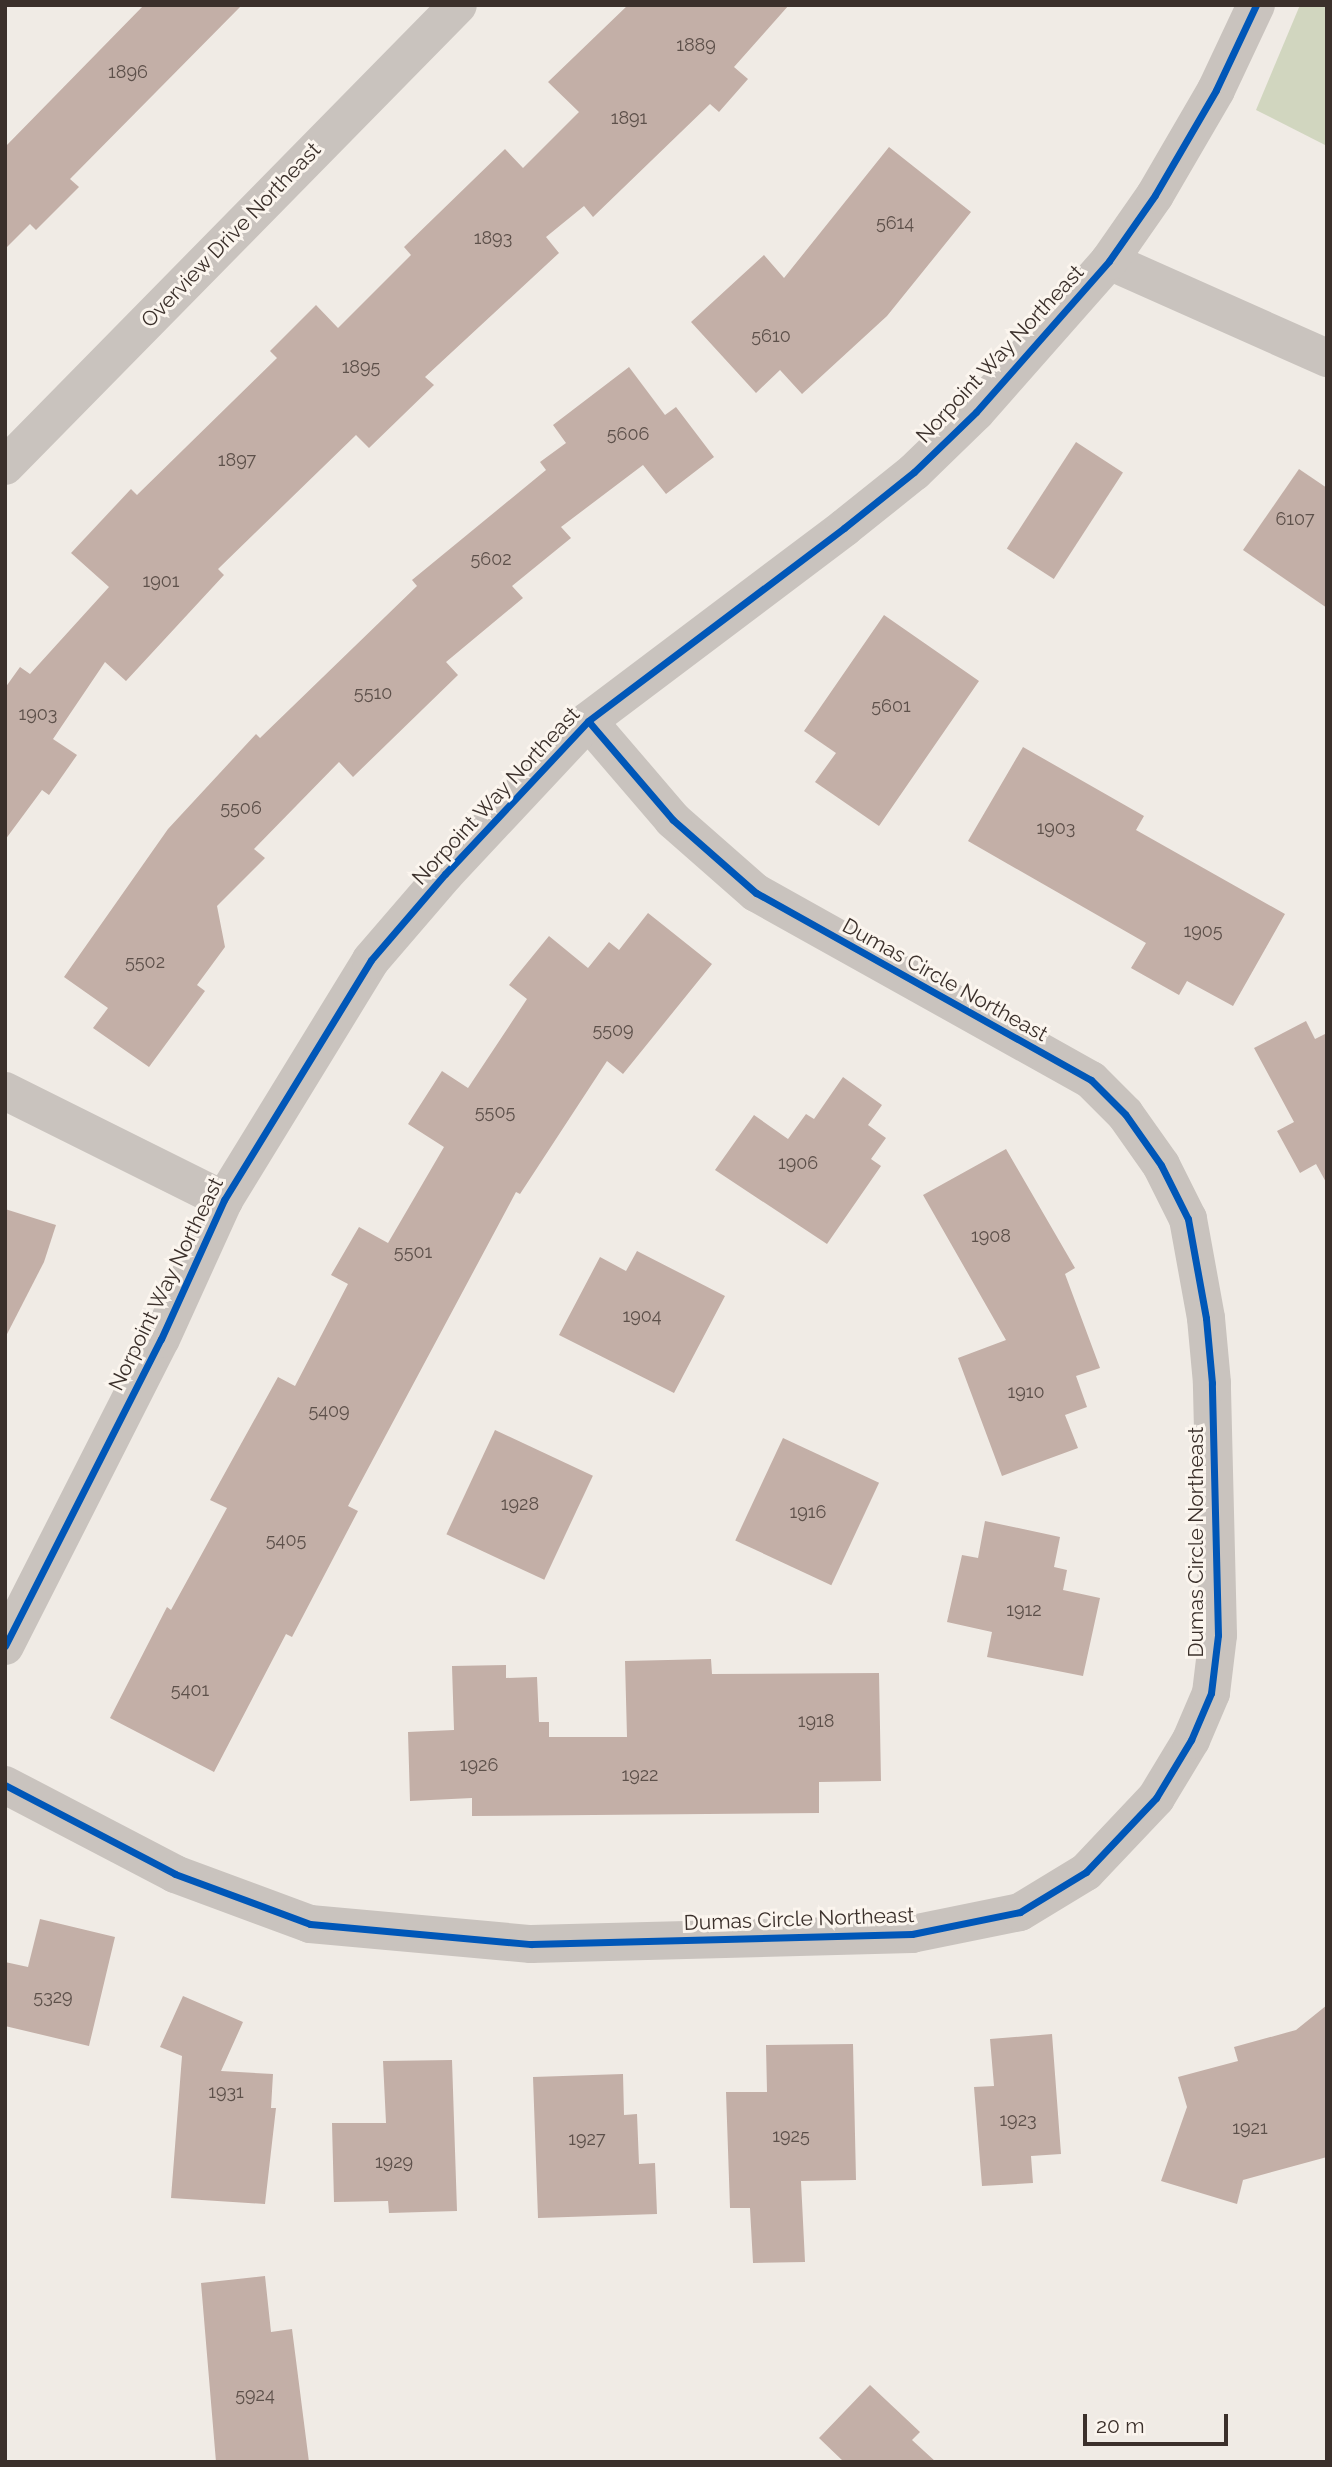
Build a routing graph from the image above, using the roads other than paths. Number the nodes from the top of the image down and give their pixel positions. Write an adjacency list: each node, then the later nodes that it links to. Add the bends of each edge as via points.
1 (458, 5): 5 (street, Overview Drive Northeast)
2 (1256, 5): 3 (street, Norpoint Way Northeast, via 1216,90)
3 (1109, 261): 4 (street); 6 (street, Norpoint Way Northeast, via 976,412 914,472)
4 (1327, 358)
5 (5, 466)
6 (588, 721): 8 (street, Norpoint Way Northeast, via 444,874 371,960); 10 (street, Dumas Circle Northeast, via 673,820 756,893 1091,1080 1125,1114 1161,1165 1188,1219 1212,1383 1218,1635 1212,1693 1191,1740 1156,1798 1086,1872 1020,1912 912,1934 531,1944 310,1924 175,1874)
7 (5, 1091): 8 (street)
8 (224, 1200): 9 (street, Norpoint Way Northeast, via 161,1339)
9 (5, 1646)
10 (5, 1785)

